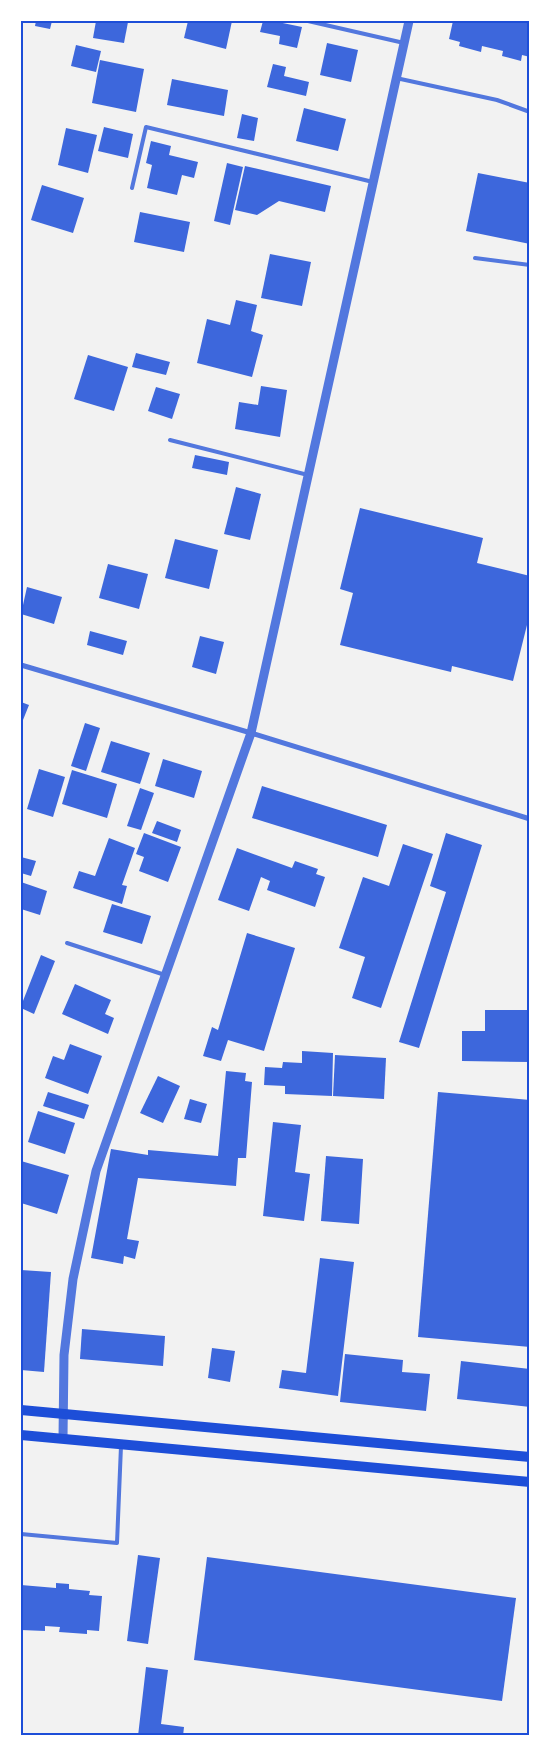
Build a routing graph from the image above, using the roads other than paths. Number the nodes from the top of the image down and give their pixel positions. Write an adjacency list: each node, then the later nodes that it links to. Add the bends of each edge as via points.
1 (308, 21): 3 (lane)
2 (409, 21): 3 (street)
3 (404, 43): 4 (street)
4 (396, 78): 5 (lane, via 497,100); 6 (street)
5 (530, 112)
6 (373, 182): 7 (lane, via 146,127); 11 (street)
7 (132, 188)
8 (475, 258): 9 (lane)
9 (530, 265)
10 (170, 440): 11 (lane)
11 (308, 475): 13 (street)
12 (21, 665): 13 (street)
13 (251, 733): 14 (street); 16 (street)
14 (530, 819)
15 (67, 944): 16 (lane)
16 (165, 975): 18 (street, via 96,1171 73,1279 64,1355)
17 (21, 1410): 18 (main road)
18 (64, 1414): 20 (street); 22 (main road)
19 (21, 1435): 20 (main road)
20 (63, 1438): 21 (main road)
21 (122, 1443): 23 (main road); 24 (lane, via 117,1543)
22 (530, 1457)
23 (530, 1482)
24 (21, 1534)

